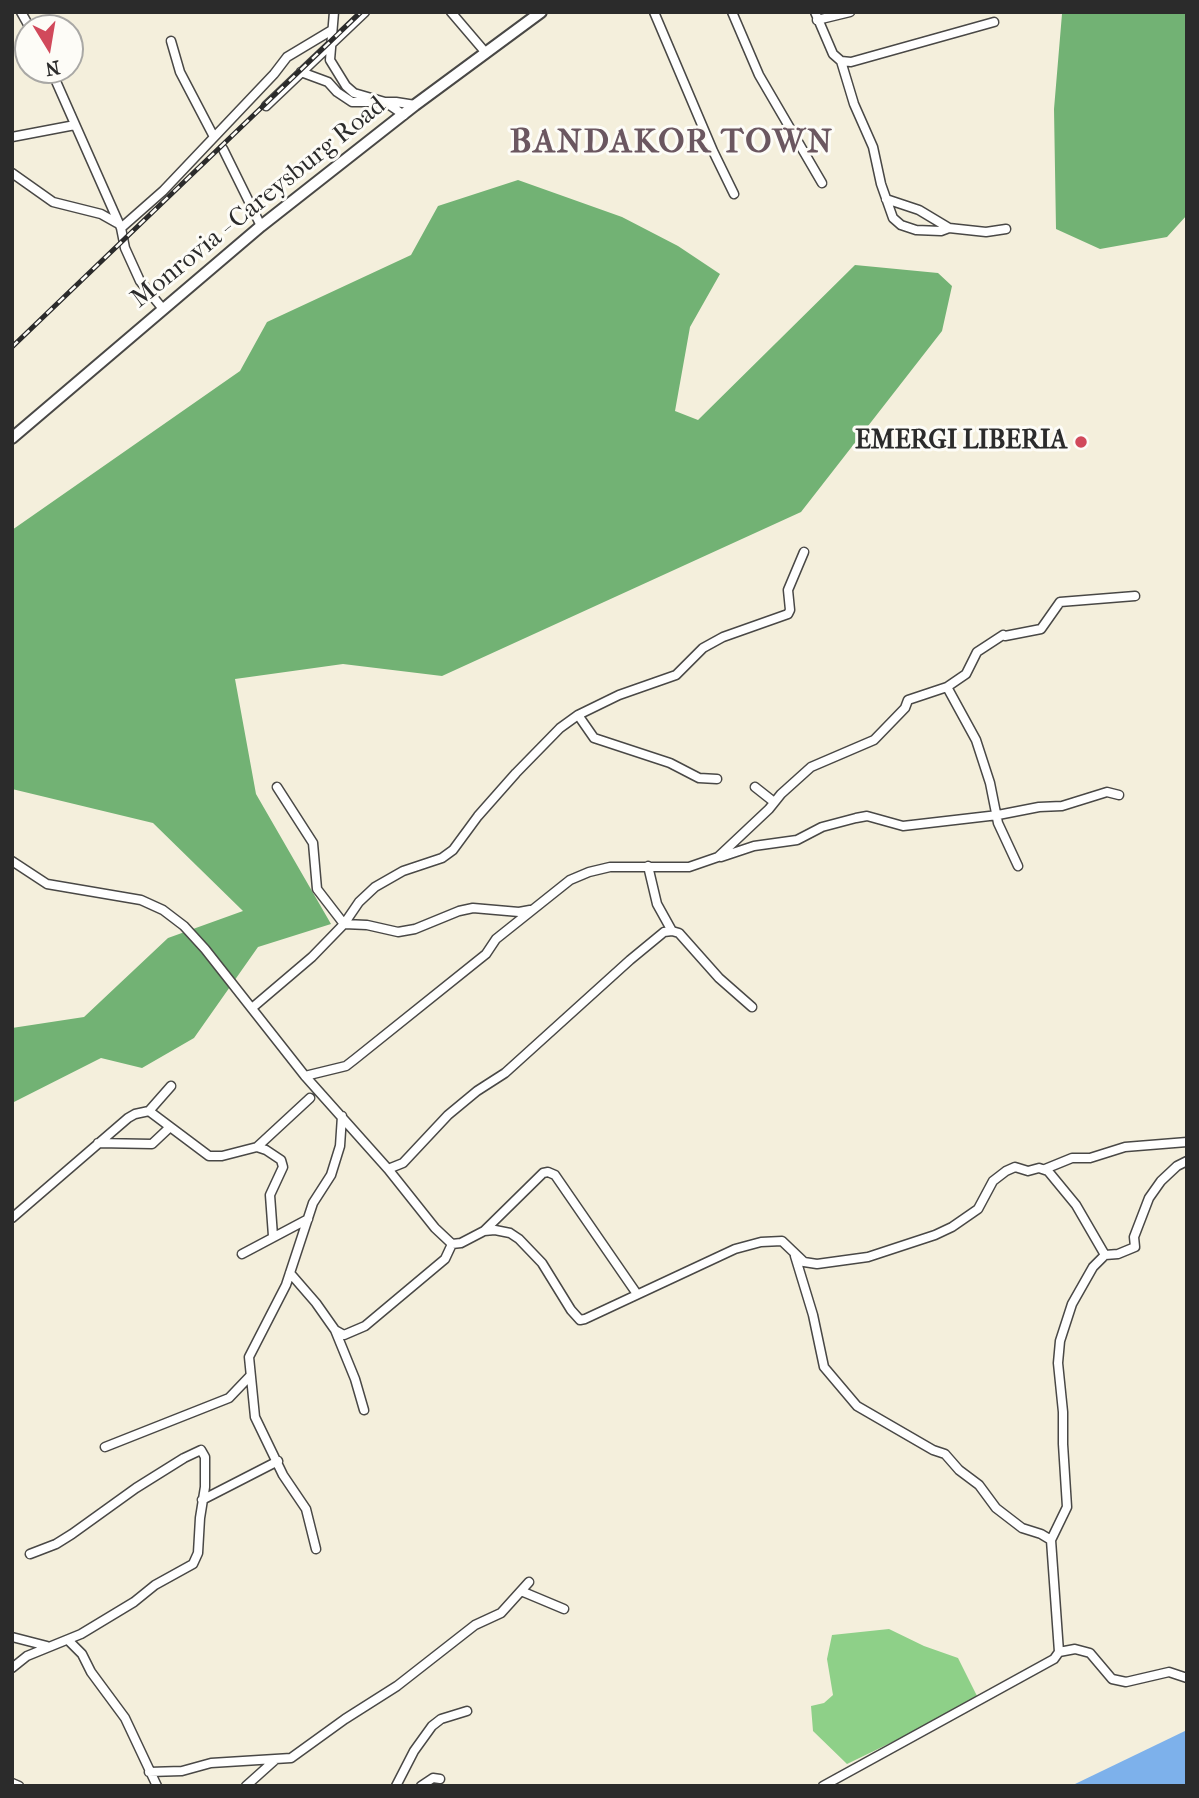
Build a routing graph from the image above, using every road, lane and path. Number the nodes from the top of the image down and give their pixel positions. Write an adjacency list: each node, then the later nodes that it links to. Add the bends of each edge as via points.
1 (334, 12): 10 (street)
2 (365, 12): 12 (street)
3 (451, 12): 13 (street)
4 (541, 12): 13 (main road, Monrovia - Careysburg Road)
5 (654, 12): 27 (street)
6 (732, 12): 26 (street, via 759,75)
7 (850, 12): 8 (street)
8 (816, 16): 14 (street, via 829,47)
9 (994, 22): 14 (street, via 874,58)
10 (332, 30): 12 (street); 23 (street, via 287,57)
11 (171, 41): 23 (street, via 180,72)
12 (331, 44): 15 (street); 17 (street, via 330,60 349,90)
13 (486, 53): 18 (main road, Monrovia - Careysburg Road)
14 (841, 61): 28 (street, via 873,147)
15 (301, 72): 17 (street, via 320,78 352,102); 19 (street)
16 (57, 84): 21 (street)
17 (385, 102): 18 (street); 20 (street)
18 (415, 105): 20 (main road, Monrovia - Careysburg Road)
19 (265, 106)
20 (404, 115): 29 (main road, Monrovia - Careysburg Road)
21 (75, 125): 22 (street); 30 (street)
22 (12, 137)
23 (214, 137): 30 (street)
24 (223, 149): 29 (street)
25 (12, 173): 30 (street, via 53,202 109,217)
26 (822, 183)
27 (734, 194)
28 (886, 199): 31 (street, via 919,210); 31 (street, via 901,225 931,231)
29 (261, 226): 33 (main road, Monrovia - Careysburg Road)
30 (121, 228): 33 (street, via 136,273)
31 (949, 228): 32 (street)
32 (1006, 229)
33 (163, 309): 34 (main road, Monrovia - Careysburg Road)
34 (12, 438)
35 (804, 552): 38 (street, via 788,590 788,614 723,637 703,648 676,675)
36 (1135, 596): 37 (street, via 1060,602 1041,629 1004,636 977,652 965,674)
37 (947, 687): 43 (street, via 908,700 874,740 811,767); 44 (street, via 976,740)
38 (578, 715): 39 (street, via 594,738 670,763 699,779); 50 (street, via 516,773 453,850 375,887)
39 (717, 779)
40 (277, 787): 50 (street, via 313,844 317,889)
41 (755, 787): 43 (street)
42 (1119, 794): 44 (street, via 1107,792 1072,804)
43 (774, 802): 45 (street)
44 (998, 815): 45 (street, via 903,825 867,816 822,827 797,840 754,846); 48 (street)
45 (718, 858): 47 (street, via 689,867)
46 (12, 860): 53 (street, via 47,884 141,900 163,910 205,949)
47 (648, 866): 49 (street, via 589,872 570,880); 51 (street, via 657,904)
48 (1018, 866)
49 (522, 915): 50 (street, via 473,908 398,932); 54 (street, via 486,954 346,1066)
50 (344, 924): 53 (street)
51 (672, 931): 52 (street); 64 (street, via 664,932 630,960 505,1073 448,1115 402,1163)
52 (752, 1007)
53 (251, 1008): 54 (street)
54 (305, 1076): 58 (street)
55 (171, 1086): 57 (street)
56 (310, 1098): 62 (street)
57 (149, 1111): 59 (street); 61 (street, via 135,1114)
58 (342, 1116): 64 (street); 67 (street, via 340,1146)
59 (169, 1128): 61 (street, via 152,1144); 62 (street, via 209,1156)
60 (1187, 1142): 65 (street, via 1125,1147)
61 (98, 1143): 66 (street)
62 (257, 1147): 69 (street, via 281,1160 284,1167 270,1195)
63 (1187, 1161): 72 (street, via 1161,1181 1149,1198 1134,1237 1135,1247)
64 (388, 1169): 70 (street)
65 (1045, 1169): 72 (street, via 1076,1205); 73 (street, via 1015,1167 1006,1171 987,1190 978,1209 935,1235 843,1261 810,1264)
66 (12, 1218)
67 (308, 1219): 69 (street); 74 (street)
68 (484, 1231): 70 (street); 75 (street, via 503,1231 519,1239 542,1263 580,1320); 75 (street, via 548,1171 555,1174)
69 (273, 1236): 71 (street)
70 (452, 1244): 76 (street, via 445,1259 365,1326 344,1335)
71 (242, 1254)
72 (1105, 1255): 82 (street, via 1072,1304 1057,1352 1067,1507)
73 (795, 1256): 75 (street, via 782,1241 769,1240 735,1249); 82 (street, via 824,1367 857,1406 945,1454 996,1508 1022,1528)
74 (290, 1273): 76 (street); 77 (street, via 249,1357)
75 (637, 1294)
76 (335, 1330): 78 (street)
77 (250, 1376): 79 (street, via 229,1398); 80 (street, via 255,1417)
78 (364, 1410)
79 (105, 1447)
80 (278, 1461): 81 (street); 83 (street, via 306,1509)
81 (202, 1500): 84 (street, via 205,1457 201,1450 136,1488 72,1534); 89 (street, via 198,1553 192,1564)
82 (1051, 1540): 91 (street)
83 (316, 1549)
84 (30, 1554)
85 (529, 1583): 86 (street)
86 (521, 1591): 87 (street); 95 (street, via 501,1613 475,1625 397,1686 295,1756)
87 (564, 1608)
88 (12, 1637): 90 (street)
89 (69, 1641): 90 (street); 96 (street, via 125,1717)
90 (47, 1646): 92 (street)
91 (1059, 1652): 93 (street, via 1075,1649 1090,1653 1112,1679 1126,1682 1169,1672); 104 (street, via 1054,1659)
92 (12, 1668)
93 (1187, 1678)
94 (467, 1711): 102 (street, via 432,1726)
95 (275, 1760): 96 (street); 101 (street)
96 (149, 1772): 100 (street)
97 (440, 1779): 103 (street)
98 (12, 1783): 99 (street)
99 (19, 1786)
100 (157, 1786)
101 (246, 1786)
102 (396, 1786)
103 (421, 1786)
104 (823, 1786)

